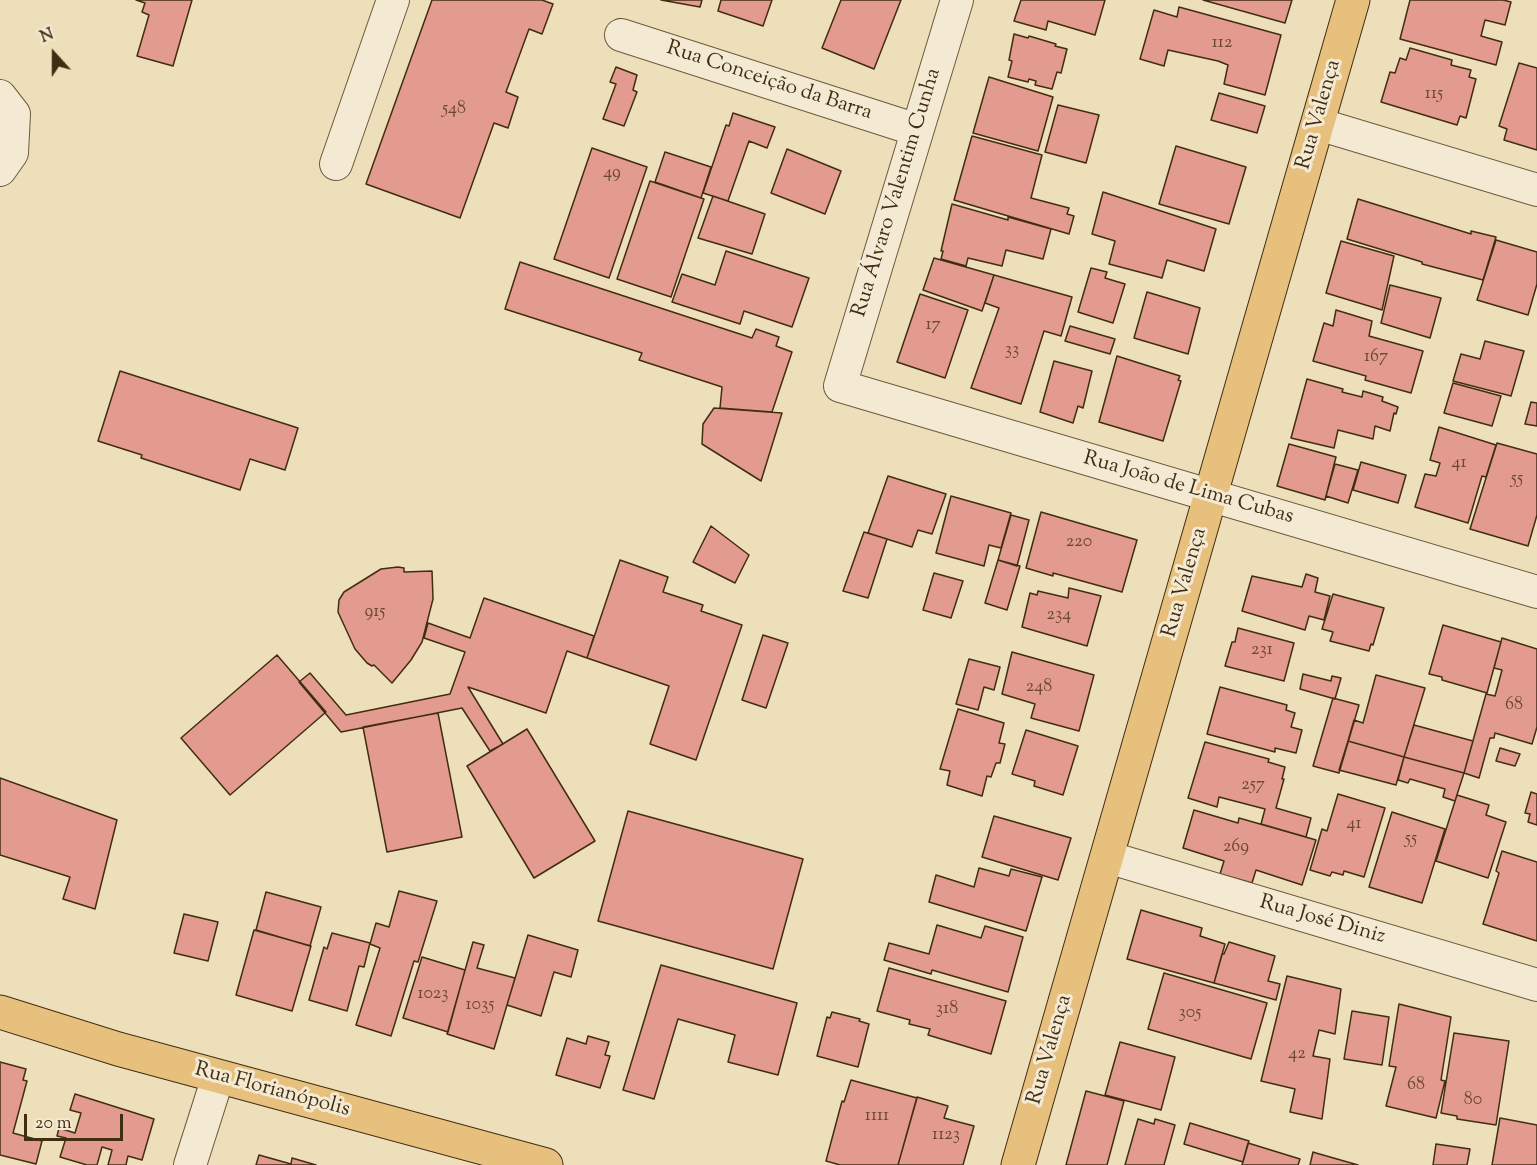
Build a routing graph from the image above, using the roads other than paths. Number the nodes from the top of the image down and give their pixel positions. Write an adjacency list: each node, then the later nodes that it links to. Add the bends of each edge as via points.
1 (393, 0): 8 (street)
2 (957, 0): 7 (street, Rua Álvaro Valentim Cunha)
3 (1353, 0): 6 (main road, Rua Valença)
4 (621, 35): 7 (street, Rua Conceição da Barra)
5 (0, 96): 9 (street, via 14,114 12,153)
6 (1318, 124): 10 (street); 12 (main road, Rua Valença)
7 (917, 130): 11 (street, Rua Álvaro Valentim Cunha)
8 (336, 164)
9 (0, 170)
10 (1537, 190)
11 (840, 386): 12 (street, Rua João de Lima Cubas)
12 (1211, 495): 13 (street, Rua João de Lima Cubas); 14 (main road, Rua Valença)
13 (1537, 592)
14 (1107, 857): 15 (street, Rua José Diniz); 20 (main road, Rua Valença)
15 (1537, 985)
16 (0, 1012): 17 (main road, Rua Florianópolis)
17 (218, 1077): 18 (street); 19 (main road, Rua Florianópolis)
18 (190, 1165)
19 (546, 1165)
20 (1018, 1165)

